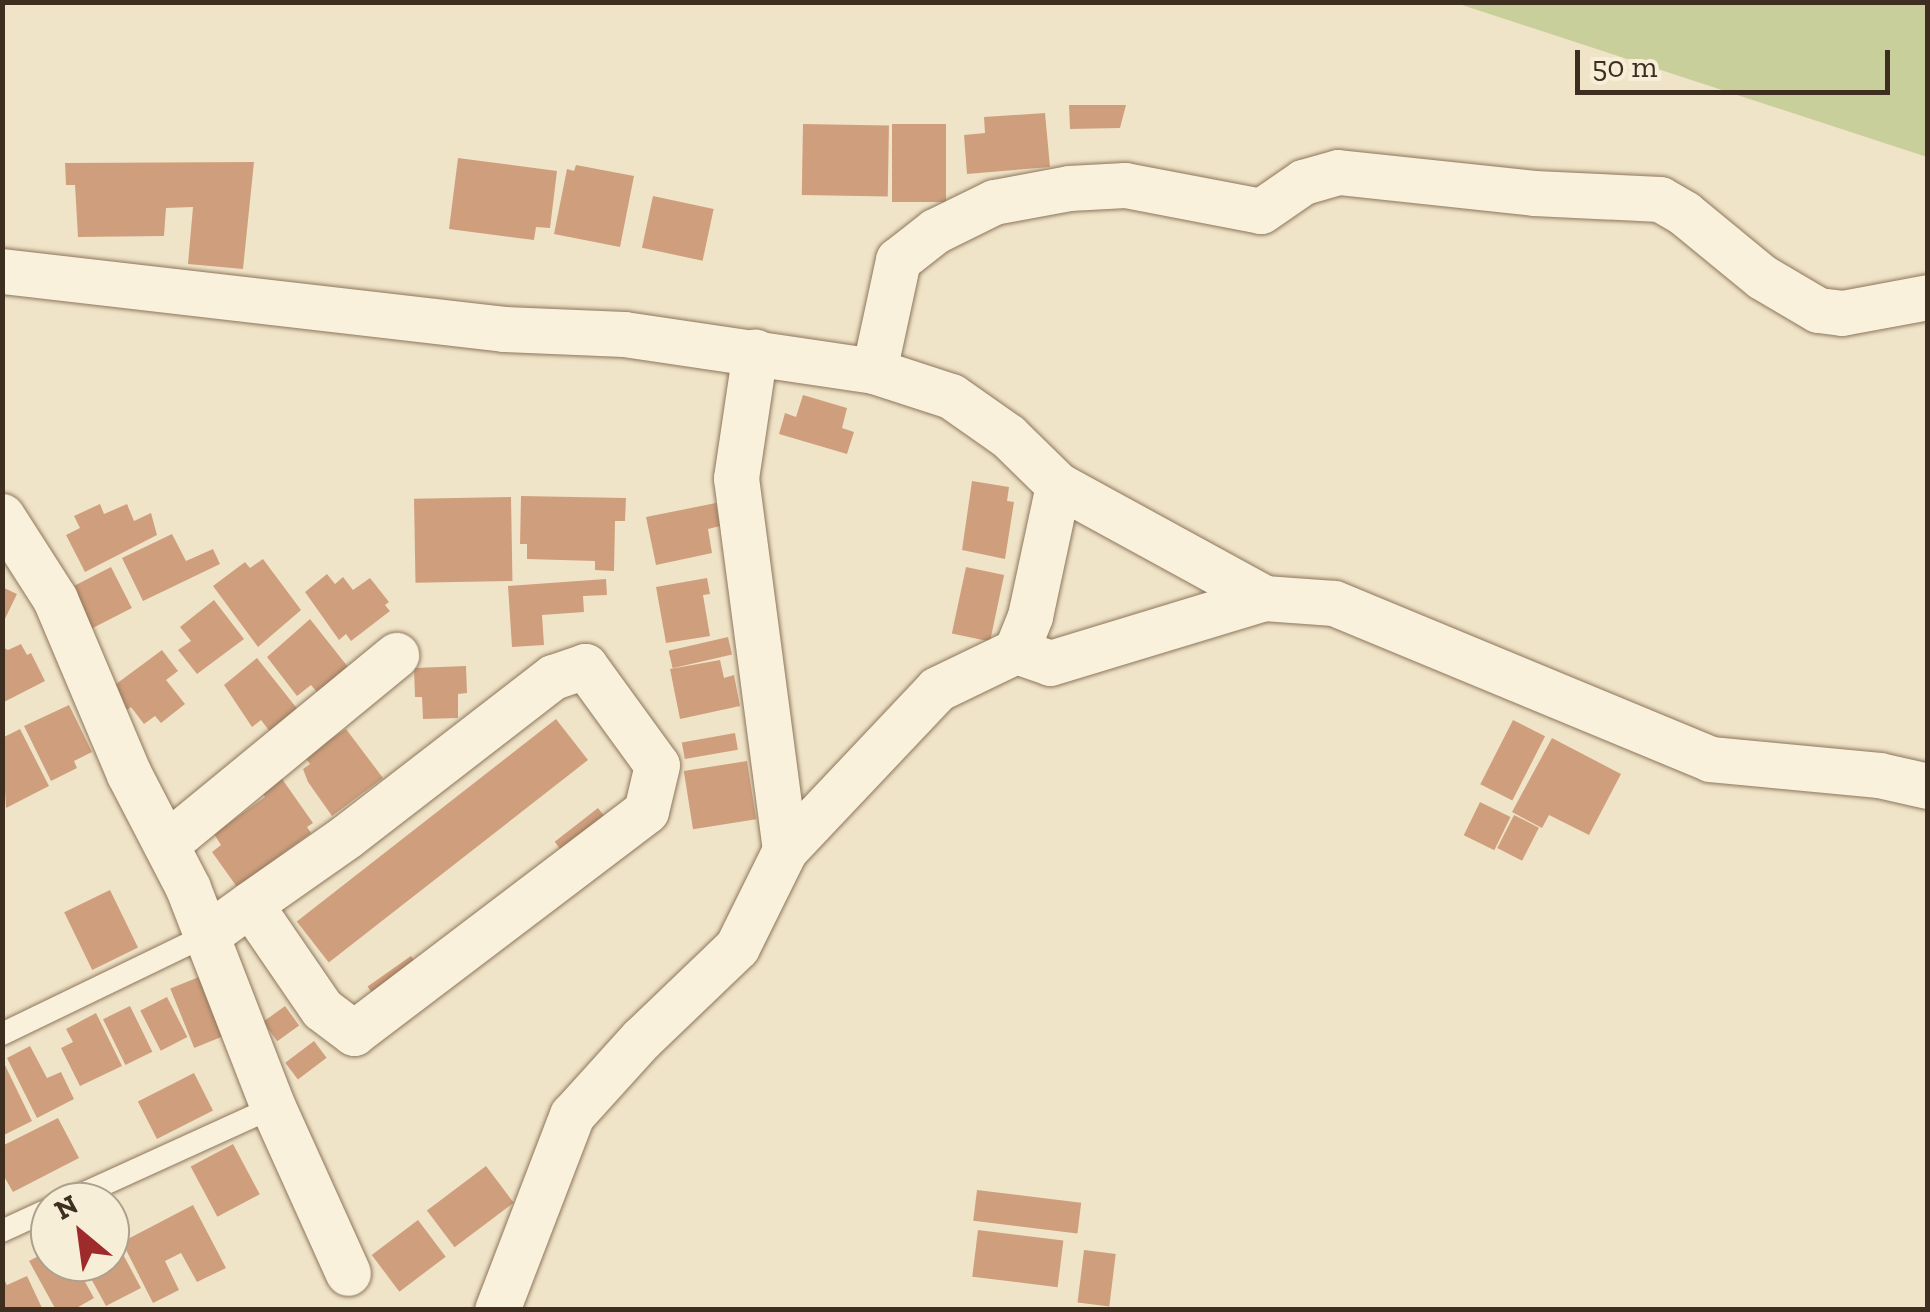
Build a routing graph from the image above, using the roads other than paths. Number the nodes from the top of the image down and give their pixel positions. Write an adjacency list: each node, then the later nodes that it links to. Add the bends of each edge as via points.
1 (2, 272): 3 (street, via 504,330 624,334)
2 (1928, 298): 4 (street, via 1842,314 1818,310 1762,277 1660,199 1338,172 1303,182 1262,210 1126,186 1069,188 994,202 935,231 898,260)
3 (755, 351): 4 (street); 12 (street, via 736,478)
4 (874, 371): 5 (street, via 951,396 1008,436)
5 (1058, 485): 7 (street); 8 (street)
6 (2, 516): 11 (street, via 56,599 129,774)
7 (1264, 598): 8 (street, via 1050,663); 10 (street, via 1334,603 1710,759)
8 (1016, 652): 12 (street, via 938,689)
9 (396, 654): 11 (street)
10 (1928, 786)
11 (166, 844): 14 (street)
12 (785, 850): 21 (street, via 738,948 572,1115)
13 (250, 904): 13 (street, via 553,677 585,666 657,765 646,810 354,1033 322,1009); 14 (street)
14 (207, 936): 15 (lane); 16 (street)
15 (2, 1034)
16 (273, 1107): 17 (lane); 20 (street)
17 (109, 1182)
18 (30, 1218): 19 (lane)
19 (2, 1231)
20 (348, 1273)
21 (498, 1310)

